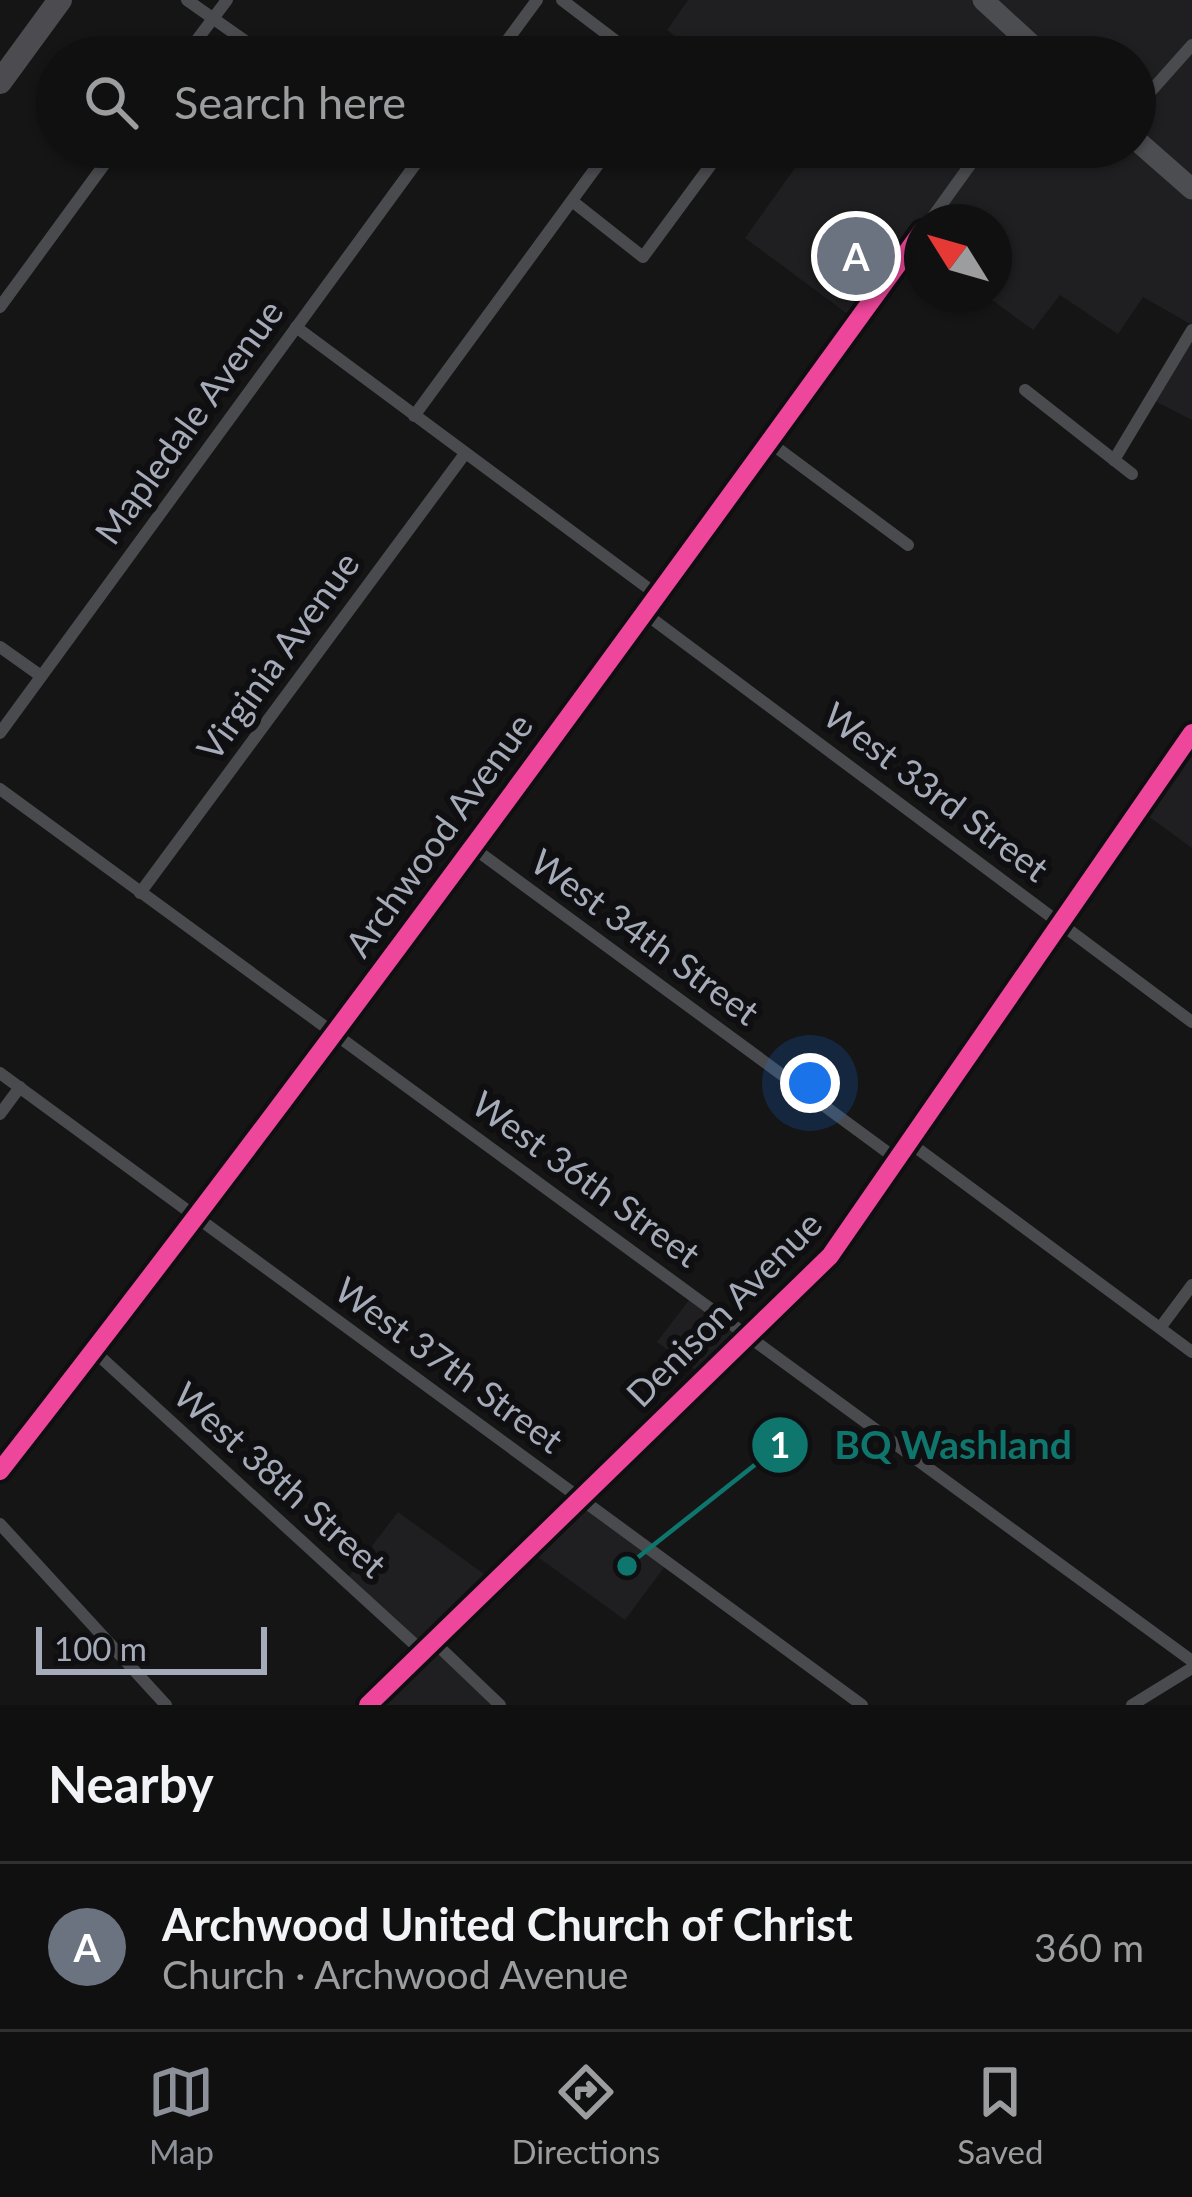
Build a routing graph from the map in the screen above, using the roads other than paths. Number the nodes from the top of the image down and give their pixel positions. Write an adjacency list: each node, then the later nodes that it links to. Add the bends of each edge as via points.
1 (39, 0): 15 (highway)
2 (60, 0): 16 (highway)
3 (187, 0): 8 (street)
4 (227, 0): 8 (street)
5 (537, 0): 11 (street)
6 (562, 0): 12 (street)
7 (983, 0): 13 (main road)
8 (213, 18): 9 (street); 10 (street)
9 (200, 36)
10 (238, 36)
11 (510, 36)
12 (609, 36)
13 (1022, 36)
14 (1192, 45): 17 (street)
15 (0, 62)
16 (0, 82)
17 (1156, 85)
18 (1156, 157): 24 (main road)
19 (102, 168): 28 (street)
20 (413, 168): 29 (street, Mapledale Avenue)
21 (596, 168): 25 (street)
22 (708, 168): 25 (street, via 643,256)
23 (968, 168): 26 (street)
24 (1192, 189)
25 (572, 201): 32 (street)
26 (941, 204)
27 (904, 256): 33 (street, Archwood Avenue)
28 (0, 307)
29 (296, 327): 32 (street); 41 (street, Mapledale Avenue)
30 (1192, 330): 35 (street)
31 (1025, 390): 35 (street)
32 (414, 416): 34 (street)
33 (769, 442): 37 (street); 38 (street, Archwood Avenue)
34 (464, 455): 38 (street); 46 (street, Virginia Avenue)
35 (1114, 460): 36 (street)
36 (1132, 474)
37 (908, 544)
38 (656, 594): 39 (street, Archwood Avenue)
39 (643, 612): 45 (street, Archwood Avenue); 47 (street, West 33rd Street)
40 (0, 646): 41 (street)
41 (41, 676): 42 (street, Mapledale Avenue)
42 (0, 733)
43 (1192, 734): 47 (main road, Denison Avenue)
44 (0, 789): 46 (street, West 36th Street)
45 (472, 847): 49 (street, Archwood Avenue); 54 (street, West 34th Street)
46 (140, 893): 49 (street, West 36th Street)
47 (1062, 924): 48 (street, West 33rd Street); 53 (main road, Denison Avenue)
48 (1192, 1022)
49 (334, 1034): 55 (street, Archwood Avenue); 58 (street, West 36th Street)
50 (0, 1073): 51 (street, West 37th Street)
51 (20, 1087): 52 (street); 55 (street, West 37th Street)
52 (0, 1114)
53 (910, 1143): 54 (main road, Denison Avenue); 57 (street)
54 (898, 1160): 58 (main road, Denison Avenue, via 830,1256)
55 (197, 1216): 60 (street, Archwood Avenue); 62 (street, West 37th Street)
56 (1192, 1285): 57 (street)
57 (1160, 1328): 59 (street)
58 (749, 1337): 62 (main road, Denison Avenue); 65 (street, West 36th Street)
59 (1192, 1352)
60 (96, 1353): 61 (street, Archwood Avenue); 64 (street, West 38th Street)
61 (0, 1471)
62 (580, 1499): 64 (main road, Denison Avenue); 69 (street, West 37th Street)
63 (0, 1524): 66 (street)
64 (428, 1647): 67 (main road, Denison Avenue); 68 (street, West 38th Street)
65 (1192, 1665): 70 (street)
66 (166, 1705)
67 (368, 1705)
68 (500, 1705)
69 (862, 1705)
70 (1132, 1705)

